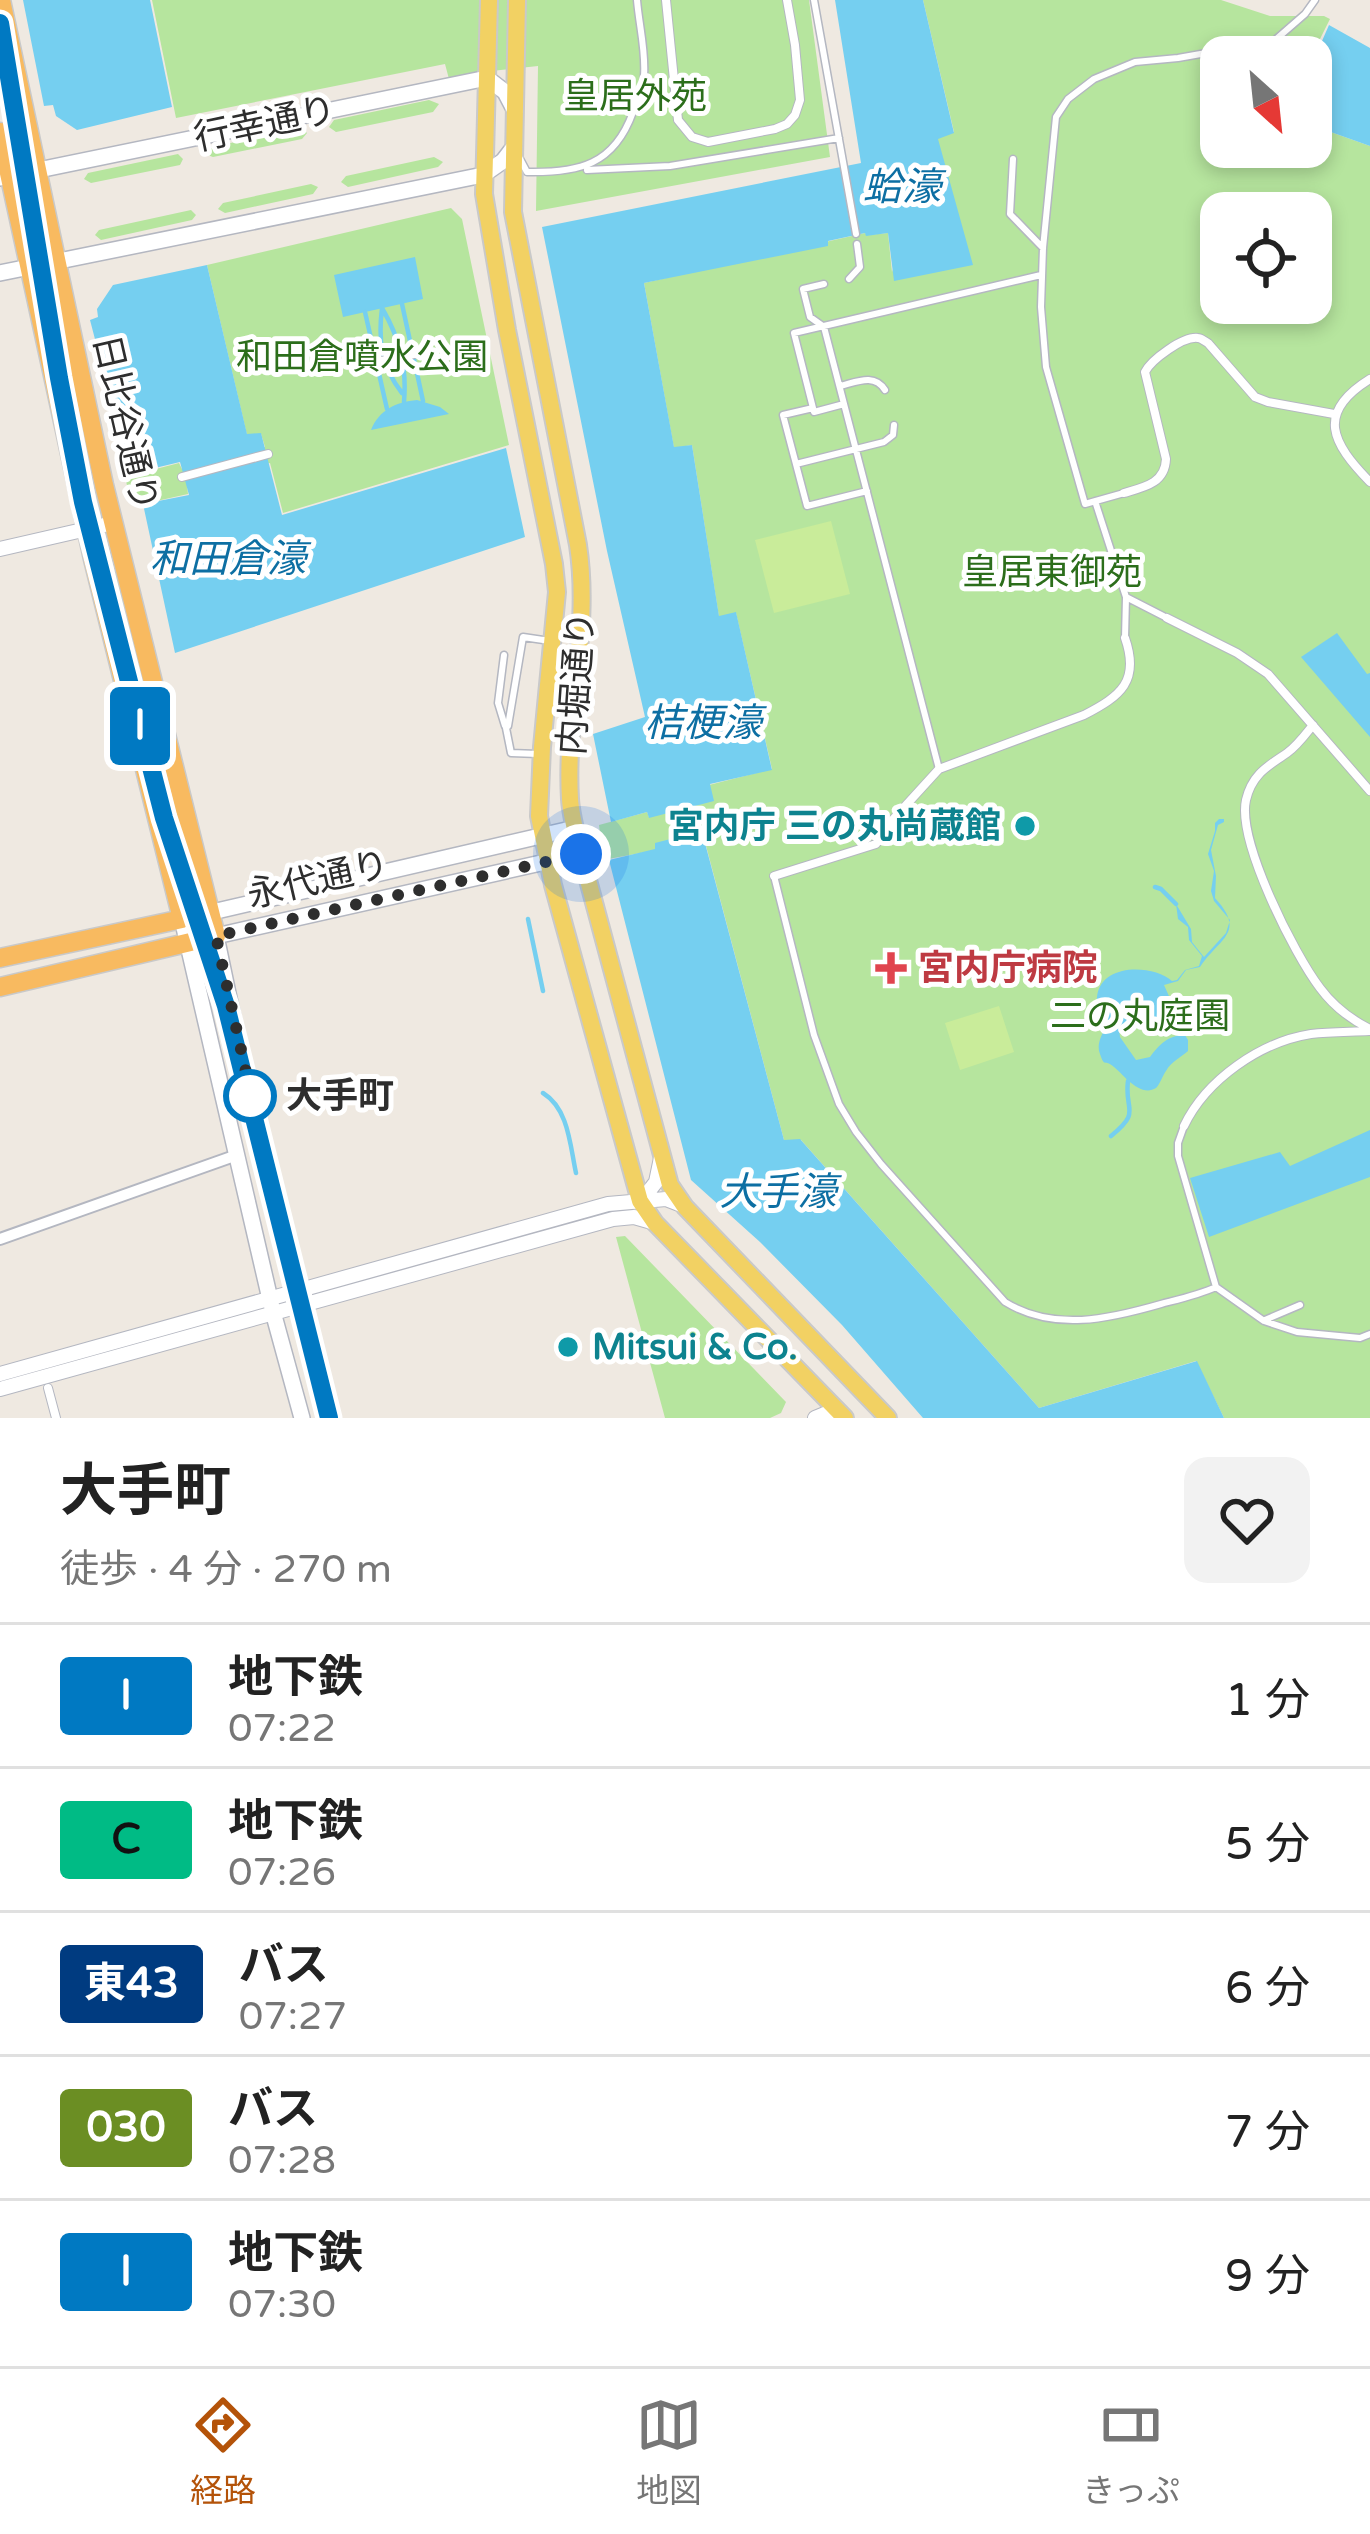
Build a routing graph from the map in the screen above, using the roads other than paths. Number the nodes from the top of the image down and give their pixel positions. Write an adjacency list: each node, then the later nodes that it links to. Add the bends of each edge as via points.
1 (1, 0): 15 (highway, 日比谷通り)
2 (489, 0): 9 (main road, 内堀通り)
3 (517, 0): 10 (main road, 内堀通り)
4 (637, 0): 16 (lane, via 644,83 628,127 612,149)
5 (666, 0): 6 (street, via 678,120 708,142 775,130 795,115 800,100)
6 (787, 0)
7 (814, 0): 12 (lane)
8 (1315, 0): 19 (lane, via 1274,41 1135,62 1068,99 1056,117)
9 (487, 78): 10 (main road); 15 (main road, 行幸通り); 17 (main road, 内堀通り)
10 (514, 111): 13 (main road, 内堀通り)
11 (0, 132): 18 (highway, 日比谷通り)
12 (838, 138): 16 (lane, via 670,166); 24 (lane, via 860,268)
13 (513, 148): 16 (lane, via 527,172); 17 (main road); 57 (main road, 内堀通り, via 515,223 583,585 570,747)
14 (1013, 159): 19 (lane, via 1012,218)
15 (36, 171): 18 (main road, 行幸通り); 20 (highway, 日比谷通り)
16 (574, 171)
17 (483, 175): 20 (main road); 50 (main road, 内堀通り, via 554,564)
18 (5, 177): 21 (highway, 日比谷通り)
19 (1043, 248): 23 (lane)
20 (56, 262): 21 (main road); 44 (highway, 日比谷通り)
21 (29, 267): 22 (main road); 45 (highway, 日比谷通り)
22 (0, 274)
23 (1041, 275): 26 (lane); 43 (lane, via 1046,367 1085,504)
24 (849, 279)
25 (824, 284): 26 (lane, via 803,289 810,317)
26 (824, 327): 30 (lane); 33 (lane, via 794,333)
27 (418, 353): 28 (street)
28 (382, 361)
29 (1370, 379): 34 (street)
30 (840, 386): 31 (lane, via 873,380); 32 (lane)
31 (885, 390)
32 (844, 404): 33 (lane); 36 (lane)
33 (813, 408): 38 (lane, via 783,415)
34 (1334, 414): 40 (street, via 1342,446); 42 (street, via 1256,397 1208,343 1186,340 1145,372 1165,472)
35 (893, 425): 36 (lane, via 887,440)
36 (856, 448): 38 (lane); 41 (lane)
37 (268, 454): 39 (street)
38 (796, 464): 41 (lane, via 807,506)
39 (182, 477)
40 (1370, 482)
41 (867, 491): 55 (lane)
42 (1124, 493): 43 (lane)
43 (1095, 501): 47 (lane)
44 (113, 523): 45 (street); 62 (highway, 日比谷通り)
45 (86, 530): 46 (street); 63 (highway, 日比谷通り)
46 (0, 549)
47 (1126, 597): 48 (lane); 49 (lane)
48 (1167, 618): 52 (street, via 1268,674)
49 (1125, 638): 55 (street, via 1132,667 1106,704)
50 (554, 641): 53 (lane, via 523,638); 54 (main road, 内堀通り)
51 (504, 656): 53 (lane, via 498,704)
52 (1313, 725): 56 (street); 68 (street, via 1256,776 1245,822 1299,956 1330,1001)
53 (505, 726): 54 (lane, via 511,753)
54 (541, 754): 58 (main road, 内堀通り)
55 (939, 769): 61 (street, via 876,844)
56 (1370, 791)
57 (575, 828): 58 (main road, 永代通り); 59 (main road, 内堀通り)
58 (542, 836): 60 (main road, 内堀通り); 62 (main road, 永代通り)
59 (581, 854): 60 (main road, 永代通り); 71 (main road, 内堀通り)
60 (549, 862): 64 (main road, 永代通り); 72 (main road, 内堀通り)
61 (774, 876): 78 (lane, via 839,1104 881,1164 1005,1302 1046,1319 1092,1320)
62 (211, 913): 63 (main road, 永代通り); 64 (highway, 日比谷通り)
63 (182, 919): 65 (main road, 日比谷通り); 66 (highway, 永代通り)
64 (216, 936): 65 (highway, 永代通り); 79 (main road, 日比谷通り)
65 (188, 944): 67 (highway, 永代通り); 70 (main road, 日比谷通り)
66 (0, 958)
67 (0, 988)
68 (1370, 1030): 69 (street, via 1300,1036 1248,1059 1210,1088)
69 (1184, 1126): 78 (lane, via 1178,1156)
70 (237, 1155): 77 (street); 80 (main road, 日比谷通り)
71 (661, 1158): 73 (street, via 656,1182); 74 (main road, 内堀通り)
72 (629, 1165): 73 (main road, 内堀通り); 75 (street)
73 (640, 1201): 74 (street); 75 (street); 76 (main road, 内堀通り)
74 (685, 1207): 92 (main road, 内堀通り)
75 (610, 1212): 76 (street); 79 (street)
76 (655, 1223): 87 (main road, 内堀通り)
77 (0, 1239)
78 (1216, 1288): 82 (lane)
79 (297, 1298): 80 (street); 90 (main road, 日比谷通り)
80 (271, 1305): 84 (street); 86 (street); 89 (main road, 日比谷通り)
81 (1300, 1306): 82 (lane)
82 (1264, 1321): 83 (lane, via 1329,1337)
83 (1370, 1334)
84 (0, 1374)
85 (48, 1388): 88 (street)
86 (0, 1389)
87 (841, 1414): 91 (street)
88 (56, 1418)
89 (302, 1418)
90 (331, 1418)
91 (815, 1418)
92 (888, 1418)

